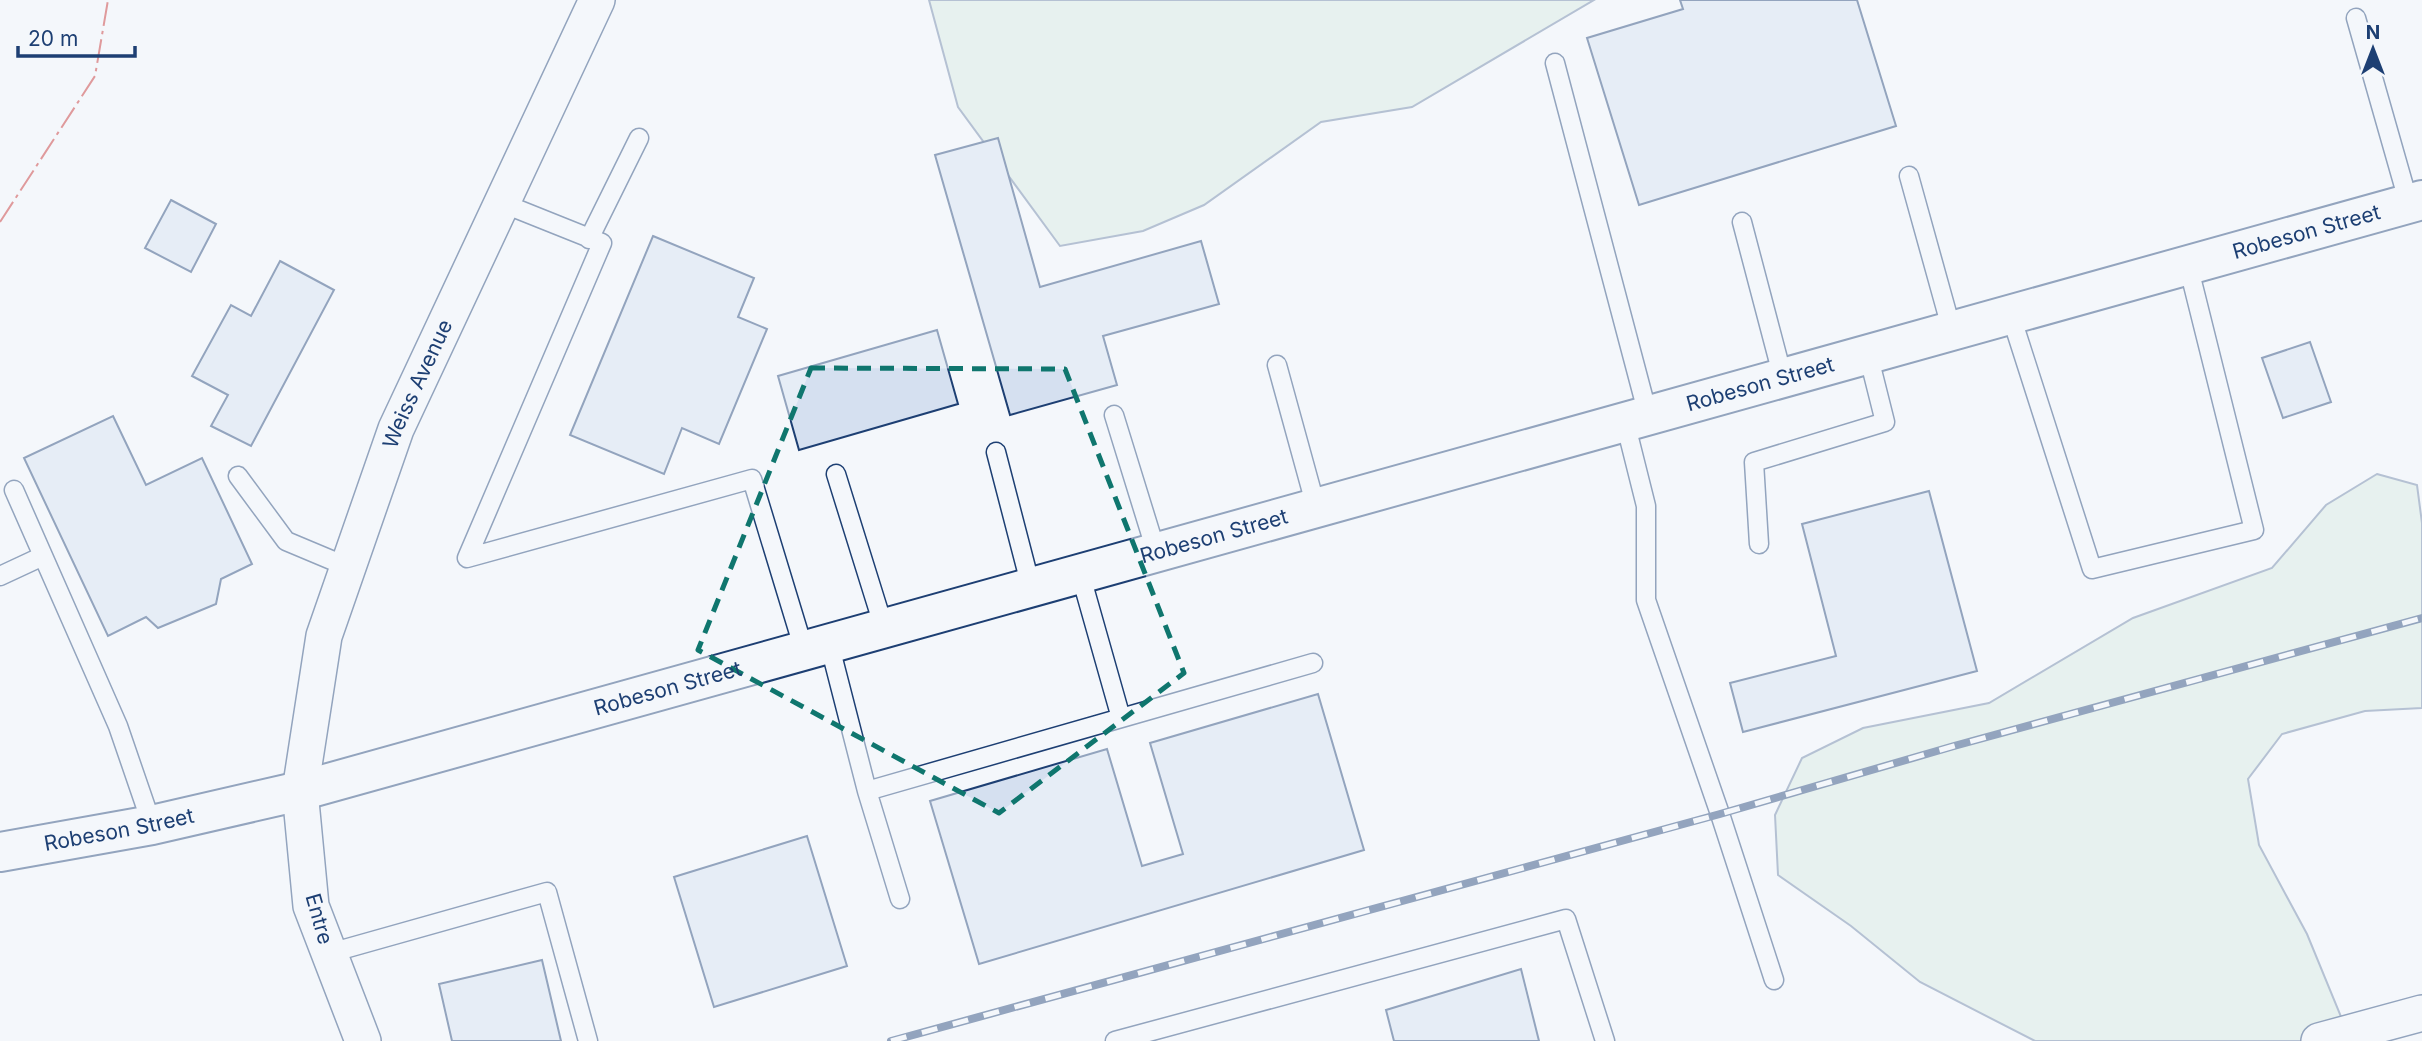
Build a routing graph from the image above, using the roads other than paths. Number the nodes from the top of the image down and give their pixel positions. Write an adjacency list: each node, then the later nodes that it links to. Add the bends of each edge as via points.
1 (597, 0): 7 (street, Weiss Avenue)
2 (2356, 18): 6 (lane)
3 (1555, 62): 17 (lane)
4 (639, 138): 9 (lane)
5 (1909, 176): 12 (lane)
6 (2415, 202): 10 (main road, Robeson Street)
7 (502, 203): 9 (lane); 26 (street, Weiss Avenue, via 396,429)
8 (1742, 222): 15 (lane)
9 (589, 239): 31 (lane, via 602,243 467,558 752,479)
10 (2189, 265): 11 (main road, Robeson Street); 11 (lane, via 2254,530 2092,569)
11 (2011, 316): 12 (main road, Robeson Street)
12 (1952, 331): 13 (main road, Robeson Street)
13 (1868, 354): 15 (main road, Robeson Street); 23 (lane, via 1885,422 1754,462)
14 (1277, 365): 22 (lane)
15 (1783, 378): 17 (main road, Robeson Street)
16 (1114, 415): 24 (lane)
17 (1637, 419): 22 (main road, Robeson Street); 40 (lane, via 1646,506 1646,600)
18 (996, 452): 29 (lane)
19 (836, 474): 30 (lane)
20 (238, 476): 26 (lane, via 286,541)
21 (14, 490): 25 (lane)
22 (1317, 507): 24 (main road, Robeson Street)
23 (1759, 544)
24 (1156, 551): 27 (main road, Robeson Street)
25 (43, 556): 28 (lane); 36 (lane, via 117,726)
26 (348, 567): 34 (street, Weiss Avenue, via 324,636)
27 (1080, 573): 29 (main road, Robeson Street); 33 (lane)
28 (0, 576)
29 (1031, 587): 30 (main road, Robeson Street)
30 (884, 628): 31 (main road, Robeson Street)
31 (816, 647): 34 (main road, Robeson Street); 35 (lane)
32 (1313, 663): 33 (lane)
33 (1121, 718): 35 (lane)
34 (300, 791): 36 (main road, Robeson Street); 39 (street, Entre, via 312,906)
35 (867, 791): 38 (lane)
36 (152, 825): 37 (main road, Robeson Street)
37 (0, 852)
38 (900, 899)
39 (330, 953): 42 (street, Entre); 43 (lane, via 547,891)
40 (1774, 980)
41 (2422, 1013): 46 (street)
42 (363, 1041)
43 (588, 1041)
44 (1115, 1041): 45 (lane, via 1566,919)
45 (1605, 1041)
46 (2319, 1041)

